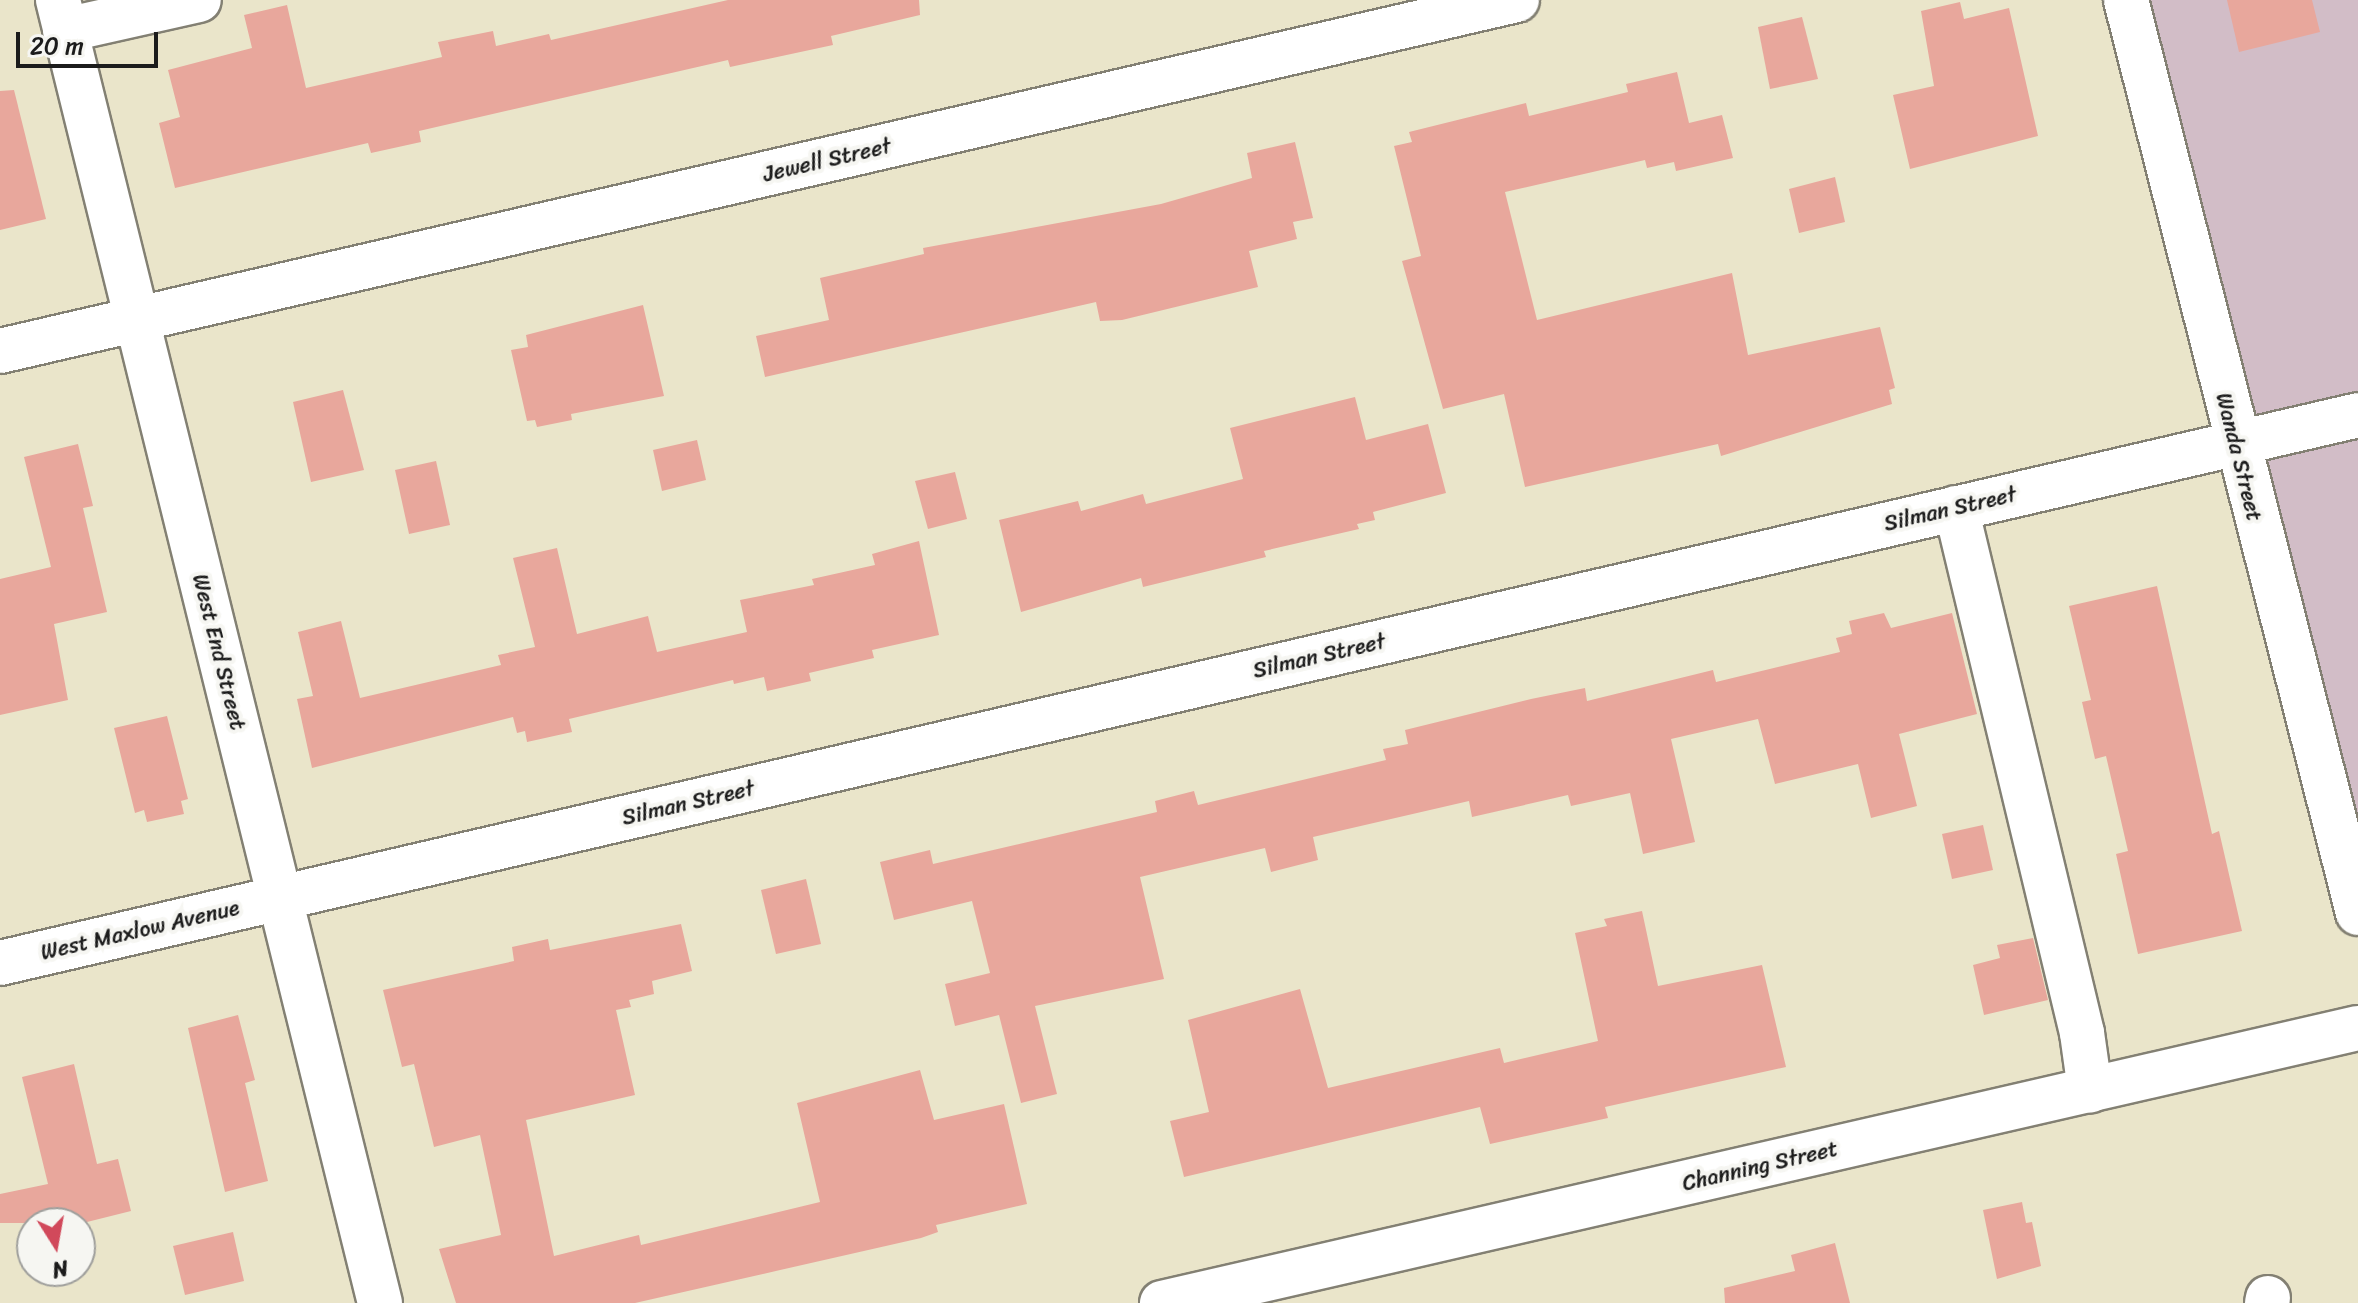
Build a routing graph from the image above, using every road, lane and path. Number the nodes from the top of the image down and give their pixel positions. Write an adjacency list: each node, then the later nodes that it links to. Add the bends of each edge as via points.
1 (199, 0): 4 (street)
2 (1517, 0): 5 (street, Jewell Street)
3 (2126, 0): 8 (street, Wanda Street)
4 (62, 15): 5 (street, West End Street)
5 (137, 319): 6 (street, Jewell Street); 10 (street, West End Street)
6 (0, 351)
7 (2358, 415): 8 (street, Silman Street)
8 (2235, 445): 9 (street, Silman Street); 11 (street, Wanda Street)
9 (1956, 508): 10 (street, Silman Street); 14 (street, via 2082,1033)
10 (280, 899): 12 (street, West Maxlow Avenue); 15 (street, West End Street)
11 (2358, 913)
12 (0, 963)
13 (2358, 1028): 14 (street, Channing Street)
14 (2090, 1090): 16 (street, Channing Street)
15 (380, 1303)
16 (1162, 1303)

